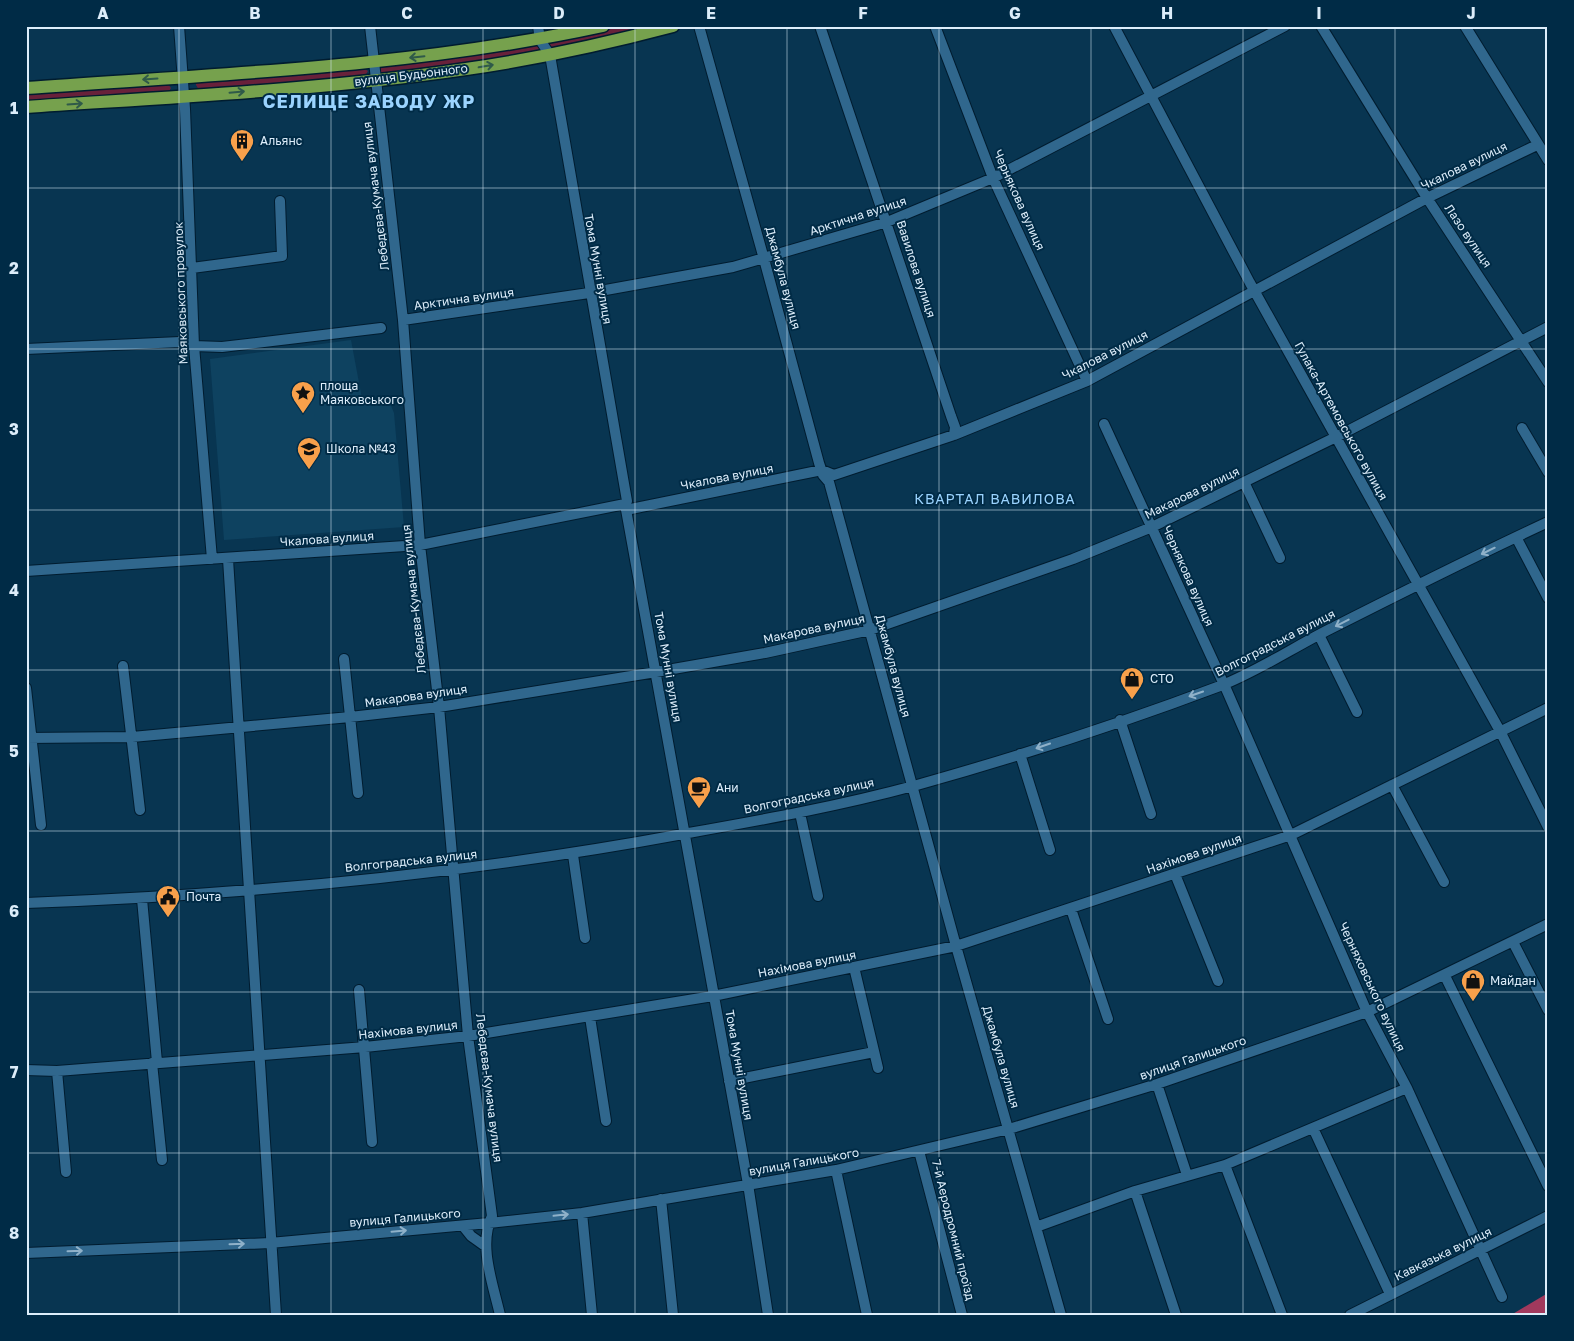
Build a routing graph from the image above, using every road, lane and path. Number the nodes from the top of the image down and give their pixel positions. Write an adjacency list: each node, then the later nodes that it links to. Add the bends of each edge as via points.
1 (179, 26): 16 (street, Маяковського провулок)
2 (370, 26): 15 (street, Лебедєва-Кумача вулиця)
3 (538, 26): 13 (street, Тома Мунні вулиця)
4 (603, 26): 13 (main road, вулиця Будьонного)
5 (673, 26): 14 (main road, вулиця Будьонного)
6 (699, 26): 28 (street, Джамбула вулиця)
7 (820, 26): 27 (street, Вавилова вулиця)
8 (934, 26): 24 (street, Чернякова вулиця)
9 (1114, 26): 20 (street, Гулака-Артемовського вулиця)
10 (1285, 26): 20 (street, Арктична вулиця)
11 (1321, 26): 25 (street, Лазо вулиця)
12 (1465, 26): 22 (street)
13 (540, 40): 14 (street, Тома Мунні вулиця); 15 (main road, вулиця Будьонного, one-way to 15)
14 (550, 55): 17 (main road, вулиця Будьонного, one-way to 14); 31 (street, Тома Мунні вулиця)
15 (373, 61): 16 (main road, вулиця Будьонного); 17 (street, Лебедєва-Кумача вулиця)
16 (183, 76): 18 (main road, вулиця Будьонного, one-way to 18); 19 (street, Маяковського провулок)
17 (375, 80): 19 (main road, вулиця Будьонного, one-way to 17); 32 (street, Лебедєва-Кумача вулиця)
18 (26, 88)
19 (184, 96): 21 (main road, вулиця Будьонного, one-way to 19); 29 (street, Маяковського провулок)
20 (1151, 97): 24 (street, Арктична вулиця); 30 (street, Гулака-Артемовського вулиця)
21 (26, 107)
22 (1537, 145): 23 (street); 25 (street, Чкалова вулиця)
23 (1548, 160)
24 (993, 178): 27 (street, Арктична вулиця); 38 (street, Чернякова вулиця)
25 (1427, 198): 30 (street, Чкалова вулиця); 35 (street, Лазо вулиця)
26 (280, 201): 29 (street, via 282,256)
27 (887, 222): 28 (street, Арктична вулиця); 42 (street, Вавилова вулиця, via 955,427)
28 (764, 259): 31 (street, Арктична вулиця); 44 (street, Джамбула вулиця)
29 (192, 268): 36 (street, Маяковського провулок)
30 (1254, 290): 38 (street, Чкалова вулиця); 43 (street, Гулака-Артемовського вулиця)
31 (589, 293): 32 (street, Арктична вулиця); 47 (street, Тома Мунні вулиця)
32 (402, 320): 51 (street, Лебедєва-Кумача вулиця)
33 (1548, 327): 35 (street, Макарова вулиця)
34 (381, 328): 36 (street, via 222,347)
35 (1523, 341): 39 (street, Лазо вулиця); 43 (street, Макарова вулиця)
36 (194, 346): 37 (street, via 180,342); 54 (street, Маяковського провулок)
37 (26, 349)
38 (1087, 381): 42 (street, Чкалова вулиця)
39 (1548, 382)
40 (1104, 424): 49 (street, Чернякова вулиця)
41 (1522, 428): 45 (street)
42 (954, 435): 44 (street, Чкалова вулиця, via 834,475)
43 (1336, 437): 46 (street, Макарова вулиця); 56 (street, Гулака-Артемовського вулиця)
44 (822, 470): 47 (street, Чкалова вулиця); 58 (street, Джамбула вулиця, via 829,482)
45 (1548, 472)
46 (1244, 482): 49 (street, Макарова вулиця); 53 (street)
47 (626, 507): 51 (street, Чкалова вулиця); 62 (street, Тома Мунні вулиця)
48 (1548, 522): 50 (street, Волгоградська вулиця)
49 (1152, 527): 58 (street, Макарова вулиця, via 1065,562); 63 (street, Чернякова вулиця)
50 (1516, 537): 56 (street, Волгоградська вулиця, one-way to 56); 57 (street)
51 (420, 545): 52 (street, Чкалова вулиця); 65 (street, Лебедєва-Кумача вулиця)
52 (228, 558): 54 (street, Чкалова вулиця); 70 (street)
53 (1280, 558)
54 (212, 559): 55 (street, Чкалова вулиця)
55 (26, 571)
56 (1418, 584): 59 (street, Волгоградська вулиця, one-way to 59); 71 (street, Гулака-Артемовського вулиця)
57 (1548, 598)
58 (870, 630): 62 (street, Макарова вулиця); 76 (street, Джамбула вулиця)
59 (1319, 635): 63 (street, Волгоградська вулиця); 67 (street)
60 (344, 659): 68 (street)
61 (123, 666): 72 (street)
62 (656, 672): 65 (street, Макарова вулиця); 83 (street, Тома Мунні вулиця)
63 (1224, 684): 69 (street, Волгоградська вулиця, one-way to 69); 84 (street, Черняховського вулиця)
64 (26, 688): 73 (street)
65 (439, 707): 68 (street, Макарова вулиця); 87 (street, Лебедєва-Кумача вулиця)
66 (1548, 708): 71 (street, Нахімова вулиця)
67 (1358, 712)
68 (350, 717): 70 (street, Макарова вулиця); 77 (street)
69 (1120, 720): 74 (street, Волгоградська вулиця, one-way to 74); 80 (street)
70 (238, 728): 72 (street, Макарова вулиця); 90 (street)
71 (1500, 731): 75 (street, Нахімова вулиця); 82 (street, Гулака-Артемовського вулиця)
72 (132, 737): 73 (street, Макарова вулиця); 78 (street)
73 (29, 738): 81 (street)
74 (1020, 754): 76 (street, Волгоградська вулиця); 85 (street)
75 (1392, 785): 84 (street, Нахімова вулиця); 89 (street)
76 (913, 786): 79 (street, Волгоградська вулиця); 98 (street, Джамбула вулиця)
77 (358, 793)
78 (140, 810)
79 (800, 813): 83 (street, Волгоградська вулиця); 91 (street)
80 (1152, 814)
81 (41, 825)
82 (1548, 827)
83 (685, 834): 86 (street, Волгоградська вулиця); 103 (street, Тома Мунні вулиця)
84 (1291, 835): 88 (street, Нахімова вулиця); 105 (street, Черняховського вулиця)
85 (1050, 850)
86 (573, 855): 87 (street, Волгоградська вулиця); 96 (street)
87 (453, 871): 90 (street, Волгоградська вулиця); 108 (street, Лебедєва-Кумача вулиця)
88 (1176, 874): 94 (street, Нахімова вулиця); 101 (street)
89 (1444, 882)
90 (250, 889): 92 (street, Волгоградська вулиця); 111 (street)
91 (818, 896)
92 (142, 899): 93 (street, Волгоградська вулиця); 112 (street)
93 (26, 903)
94 (1071, 909): 98 (street, Нахімова вулиця); 107 (street)
95 (1548, 924): 97 (street, вулиця Галицького)
96 (585, 938)
97 (1513, 942): 100 (street, вулиця Галицького); 104 (street)
98 (956, 946): 99 (street, Нахімова вулиця); 121 (street, Джамбула вулиця)
99 (854, 967): 103 (street, Нахімова вулиця); 110 (street)
100 (1444, 976): 105 (street, вулиця Галицького); 130 (street)
101 (1218, 981)
102 (359, 990): 109 (street)
103 (713, 996): 106 (street, Нахімова вулиця); 116 (street, Тома Мунні вулиця)
104 (1548, 1010)
105 (1367, 1012): 117 (street, вулиця Галицького); 118 (street, Черняховського вулиця)
106 (590, 1017): 108 (street, Нахімова вулиця); 119 (street)
107 (1108, 1019)
108 (468, 1036): 109 (street, Нахімова вулиця); 135 (street, Лебедєва-Кумача вулиця, via 492,1216)
109 (365, 1047): 111 (street, Нахімова вулиця); 122 (street)
110 (874, 1052): 113 (street); 116 (street)
111 (260, 1054): 112 (street, Нахімова вулиця); 138 (street)
112 (154, 1062): 115 (street, Нахімова вулиця); 124 (street)
113 (878, 1068)
114 (26, 1070): 115 (street, Нахімова вулиця)
115 (57, 1071): 127 (street)
116 (729, 1081): 129 (street, Тома Мунні вулиця)
117 (1157, 1084): 121 (street, вулиця Галицького); 128 (street)
118 (1407, 1088): 120 (street); 140 (street, Черняховського вулиця)
119 (606, 1121)
120 (1313, 1128): 125 (street); 142 (street)
121 (1009, 1129): 123 (street, вулиця Галицького); 137 (street, Джамбула вулиця)
122 (372, 1142)
123 (919, 1151): 126 (street, вулиця Галицького); 150 (street, 7-й Аеродромний проїзд)
124 (162, 1160)
125 (1225, 1165): 128 (street); 153 (street)
126 (836, 1170): 129 (street, вулиця Галицького); 149 (street)
127 (66, 1172)
128 (1187, 1175): 131 (street)
129 (748, 1184): 132 (street, вулиця Галицького); 148 (street, Тома Мунні вулиця)
130 (1548, 1186)
131 (1135, 1191): 137 (street); 152 (street)
132 (660, 1199): 133 (street, вулиця Галицького); 147 (street)
133 (582, 1213): 135 (street, вулиця Галицького, one-way to 133); 146 (street)
134 (1548, 1216): 140 (street, Кавказька вулиця)
135 (489, 1223): 136 (street, вулиця Галицького); 139 (street, Лебедєва-Кумача вулиця)
136 (463, 1226): 138 (street, вулиця Галицького, one-way to 136); 139 (street)
137 (1036, 1227): 151 (street, Джамбула вулиця)
138 (270, 1243): 141 (street, вулиця Галицького, one-way to 138); 144 (street)
139 (485, 1246): 145 (street, Лебедєва-Кумача вулиця)
140 (1480, 1251): 142 (street, Кавказька вулиця); 143 (street, Черняховського вулиця)
141 (26, 1253)
142 (1390, 1294): 154 (street, Кавказька вулиця)
143 (1502, 1297)
144 (276, 1315)
145 (500, 1315)
146 (592, 1315)
147 (673, 1315)
148 (768, 1315)
149 (866, 1315)
150 (962, 1315)
151 (1061, 1315)
152 (1176, 1315)
153 (1282, 1315)
154 (1350, 1315)

